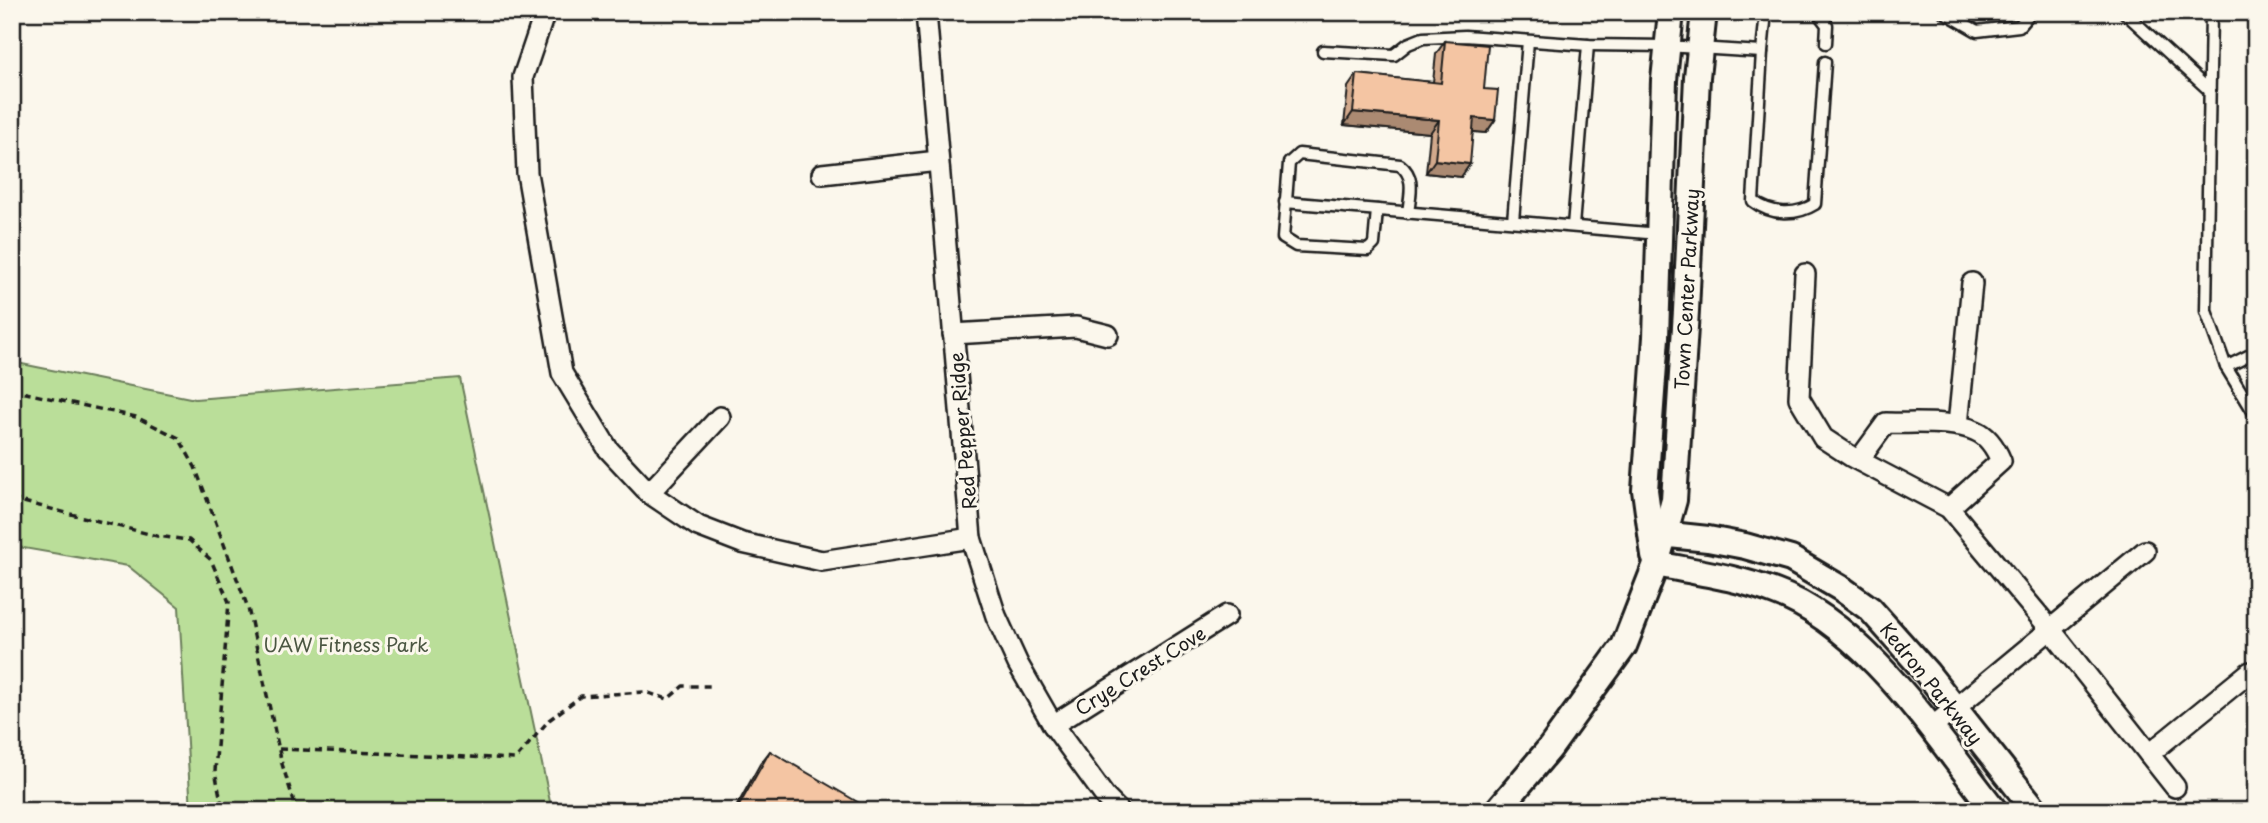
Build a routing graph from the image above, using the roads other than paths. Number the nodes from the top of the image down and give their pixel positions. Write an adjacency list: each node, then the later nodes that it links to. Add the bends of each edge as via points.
1 (545, 12): 38 (street, via 523,77 527,173 562,373 608,449)
2 (926, 12): 20 (street, Red Pepper Ridge)
3 (1671, 12): 14 (street, Town Center Parkway)
4 (1704, 12): 15 (street, Town Center Parkway)
5 (1766, 12): 17 (lane)
6 (1815, 12): 12 (lane, via 1827,25)
7 (1944, 12): 8 (lane, via 1977,31 2020,26)
8 (2031, 12)
9 (2124, 12): 19 (lane)
10 (2211, 12): 19 (lane)
11 (1528, 41): 13 (lane); 16 (lane, via 1423,38 1394,55); 25 (lane)
12 (1826, 43)
13 (1588, 45): 14 (lane); 26 (lane)
14 (1666, 46): 15 (lane); 27 (street, Town Center Parkway)
15 (1699, 49): 17 (lane); 40 (street, Town Center Parkway, via 1674,500)
16 (1323, 51)
17 (1762, 52): 18 (lane, via 1753,201 1765,211 1802,212 1815,204)
18 (1825, 62)
19 (2209, 90): 33 (lane, via 2206,311)
20 (938, 161): 21 (street); 30 (street, Red Pepper Ridge)
21 (822, 174)
22 (1285, 202): 23 (lane); 23 (lane, via 1283,238 1296,246 1368,250 1374,244); 24 (lane, via 1289,163 1299,154 1307,154 1400,165 1411,179)
23 (1377, 210): 24 (lane)
24 (1408, 213): 25 (lane)
25 (1513, 221): 26 (lane)
26 (1573, 226): 27 (lane)
27 (1659, 234): 40 (street, Town Center Parkway, via 1645,490)
28 (1805, 274): 37 (street, via 1799,398 1823,438)
29 (1972, 283): 36 (street)
30 (953, 334): 31 (street, via 1076,327); 41 (street, Red Pepper Ridge)
31 (1108, 335)
32 (2256, 352): 33 (lane)
33 (2226, 368): 34 (lane)
34 (2256, 416)
35 (720, 417): 38 (street)
36 (1958, 425): 37 (street, via 1886,423); 39 (street, via 1978,431 1995,447 2001,461)
37 (1858, 460): 39 (street)
38 (649, 493): 41 (street, via 698,526 743,543 822,561)
39 (1949, 508): 45 (street)
40 (1657, 535): 43 (street, Town Center Parkway); 47 (street, Kedron Parkway, via 1708,539 1791,559 1870,609)
41 (971, 538): 48 (street, Red Pepper Ridge, via 996,616)
42 (2145, 551): 45 (street)
43 (1656, 564): 49 (street, Kedron Parkway, via 1777,592 1824,618 1853,641); 53 (street, via 1624,646 1550,748)
44 (1227, 615): 48 (street, Crye Crest Cove)
45 (2051, 630): 47 (street); 50 (street)
46 (2250, 672): 50 (street)
47 (1956, 710): 49 (street); 55 (street, Kedron Parkway)
48 (1053, 725): 52 (street, Red Pepper Ridge)
49 (1930, 729): 54 (street, Kedron Parkway)
50 (2149, 754): 51 (street)
51 (2175, 788)
52 (1119, 811)
53 (1497, 811)
54 (1995, 811)
55 (2036, 811)

